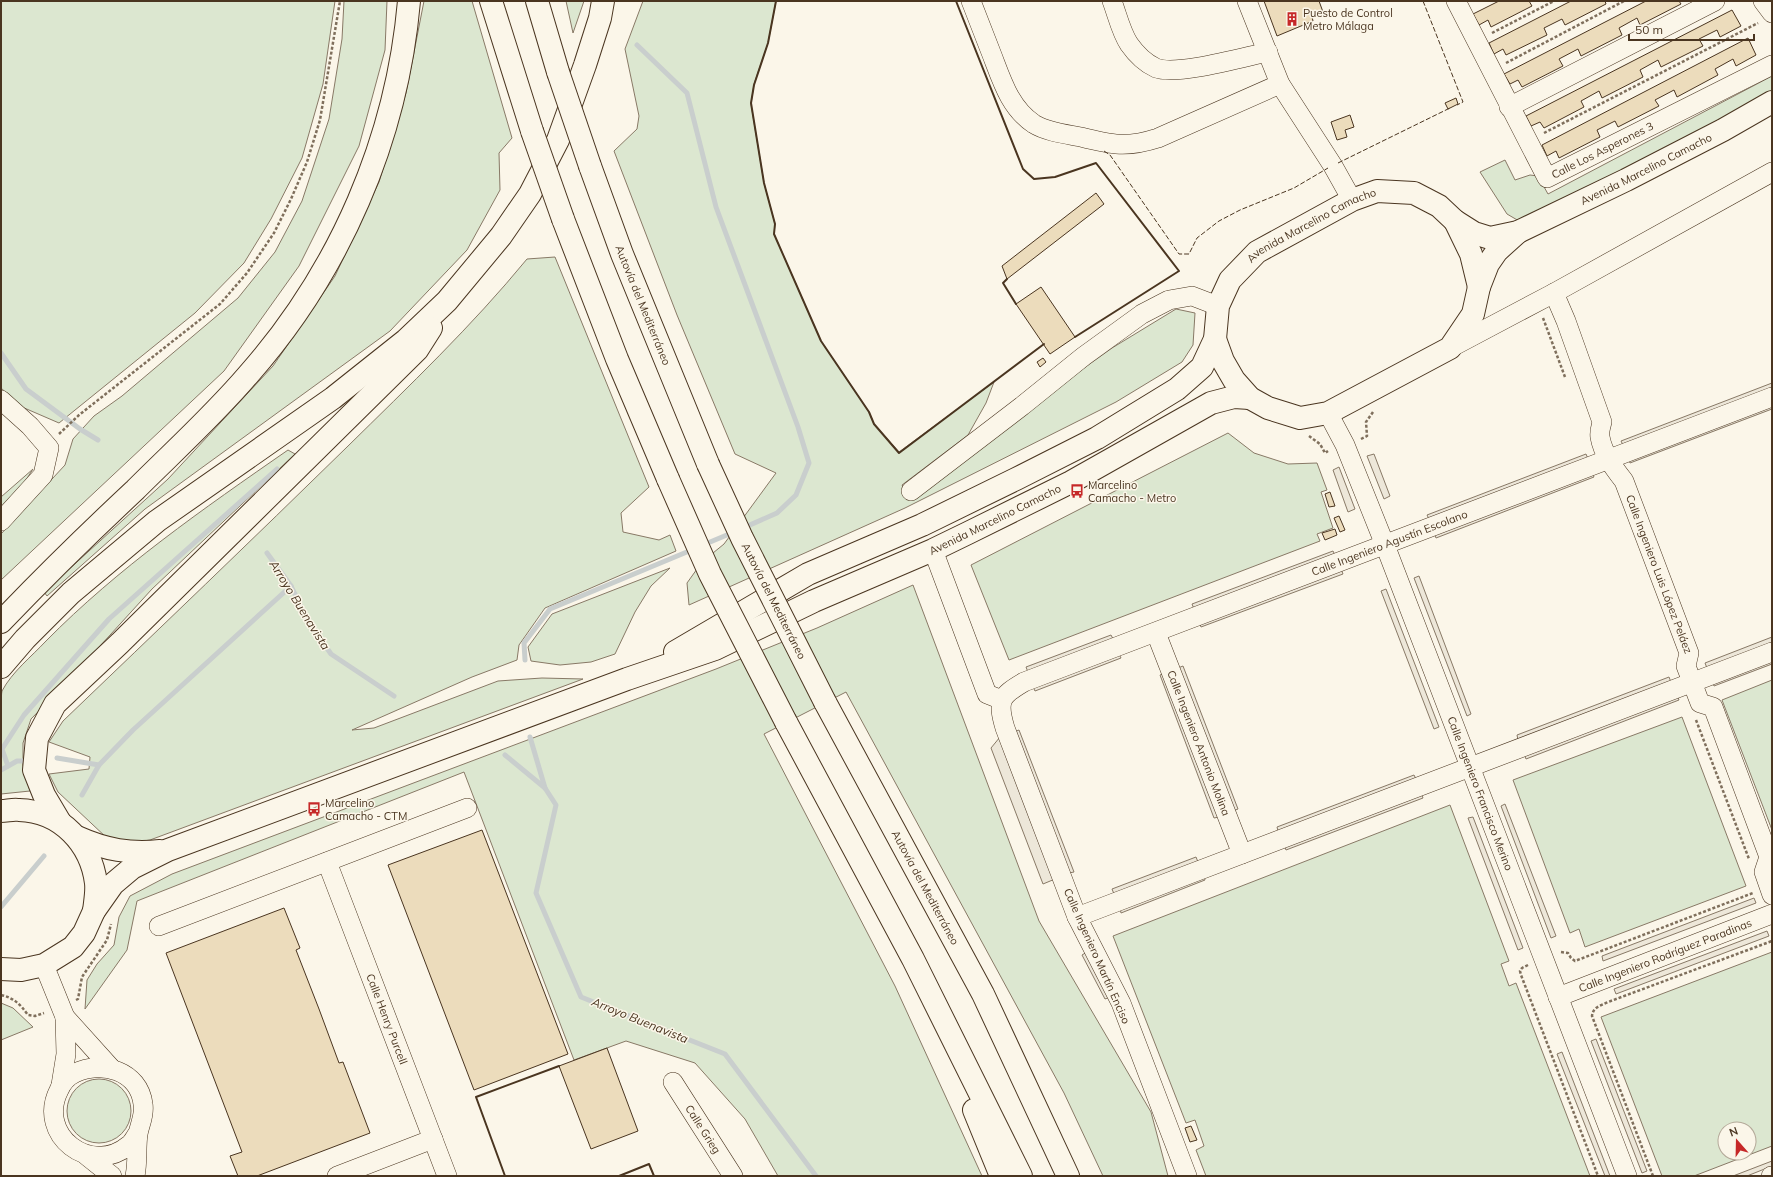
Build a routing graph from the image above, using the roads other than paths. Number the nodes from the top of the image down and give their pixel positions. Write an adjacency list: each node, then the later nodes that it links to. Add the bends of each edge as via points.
1 (409, 1): 32 (main road, via 406,40 393,101 375,159 352,220 317,281 250,374 206,421)
2 (491, 1): 56 (main road, bridge, via 563,219 617,359 668,479 710,574)
3 (537, 1): 74 (main road, Autovía del Mediterráneo, bridge, via 558,72 625,261 708,464 752,559 825,702 982,994)
4 (603, 1): 21 (main road, via 585,65 558,140 530,194 501,236)
5 (971, 1): 12 (street, via 1006,91 1014,105 1025,117 1049,130 1112,144 1142,143)
6 (1112, 1): 10 (street, via 1128,42 1145,61 1157,68 1185,70)
7 (1247, 1): 10 (street)
8 (1456, 1): 14 (street, Calle Los Asperones 3)
9 (1715, 1): 14 (street)
10 (1268, 52): 12 (street)
11 (1772, 65): 14 (street, Calle Los Asperones 3, via 1547,178)
12 (1280, 84): 16 (street)
13 (1772, 102): 18 (main road, Avenida Marcelino Camacho, via 1626,180)
14 (1509, 107)
15 (1772, 172): 20 (street)
16 (1352, 200): 17 (main road, Avenida Marcelino Camacho, via 1377,191 1414,193 1439,206); 22 (main road, Avenida Marcelino Camacho, via 1257,252 1230,280)
17 (1455, 221): 18 (main road, Avenida Marcelino Camacho, via 1474,233 1490,238); 19 (main road, Avenida Marcelino Camacho, via 1471,254)
18 (1518, 232): 19 (main road, Avenida Marcelino Camacho, via 1497,251 1488,264)
19 (1479, 287): 24 (main road, Avenida Marcelino Camacho, via 1473,314)
20 (1554, 293): 24 (street); 29 (street, Calle Ingeniero Luis López Peláez, via 1602,422 1600,436)
21 (447, 301): 39 (main road, via 406,340 333,398 157,521 72,593 25,639); 46 (main road, via 417,350 55,704 36,738 34,770 44,795)
22 (1218, 306): 23 (main road, Avenida Marcelino Camacho); 30 (street, via 1192,296 1169,300 1142,314)
23 (1215, 338): 26 (main road, Avenida Marcelino Camacho, via 1230,374); 40 (main road, Avenida Marcelino Camacho, via 1202,367 1177,389 1097,438 922,526 808,574)
24 (1450, 348): 28 (main road, Avenida Marcelino Camacho)
25 (1772, 397): 29 (street, Calle Ingeniero Agustín Escolano)
26 (1250, 398): 28 (main road, Avenida Marcelino Camacho, via 1268,408 1300,418); 34 (main road, Avenida Marcelino Camacho, via 1234,397 1211,402 1072,482)
27 (1, 400): 31 (street, via 30,426 49,448 43,475)
28 (1328, 413): 33 (street, Calle Ingeniero Francisco Merino, via 1345,445)
29 (1608, 460): 33 (street, Calle Ingeniero Agustín Escolano); 41 (street, Calle Ingeniero Luis López Peláez, via 1624,481 1689,652 1686,666)
30 (911, 491)
31 (1, 521)
32 (77, 545): 35 (main road, via 28,573); 36 (main road)
33 (1385, 545): 37 (street, Calle Ingeniero Agustín Escolano); 43 (street, Calle Ingeniero Francisco Merino)
34 (933, 550): 40 (main road, via 814,601 715,649); 42 (street, Avenida Marcelino Camacho, via 987,694)
35 (1, 600)
36 (1, 622)
37 (1156, 632): 42 (street, Calle Ingeniero Agustín Escolano, via 1024,682); 49 (street, Calle Ingeniero Antonio Molina)
38 (1772, 652): 41 (street)
39 (1, 667)
40 (627, 679): 48 (main road)
41 (1692, 682): 43 (street); 51 (street, Calle Ingeniero Luis López Peláez, via 1700,703 1713,707 1769,857 1764,872)
42 (1005, 695): 54 (street, Calle Ingeniero Martín Enciso, via 1000,713)
43 (1470, 767): 49 (street); 59 (street, Calle Ingeniero Francisco Merino)
44 (466, 808): 50 (street)
45 (1, 812): 46 (main road, via 36,812)
46 (60, 822): 47 (main road)
47 (77, 838): 48 (main road, via 111,850 138,853); 52 (main road, via 90,857 96,885)
48 (168, 850): 52 (main road, via 132,868 113,884)
49 (1242, 854): 54 (street)
50 (327, 862): 55 (street); 65 (street, Calle Henry Purcell)
51 (1772, 895)
52 (94, 911): 57 (main road, via 84,933 73,947)
53 (1772, 914): 59 (street, Calle Ingeniero Rodríguez Paradinas)
54 (1077, 917): 75 (street, Calle Ingeniero Martín Enciso, via 1121,1003)
55 (159, 926)
56 (913, 959): 72 (main road); 73 (main road)
57 (44, 965): 58 (main road, via 21,970); 60 (street)
58 (1, 969)
59 (1558, 997): 76 (street, Calle Ingeniero Francisco Merino)
60 (65, 1016): 61 (street); 63 (street, via 66,1054)
61 (111, 1068): 63 (street, via 85,1068 72,1074); 64 (street, via 128,1077 138,1089 143,1103 143,1119)
62 (673, 1082): 71 (street, Calle Grieg)
63 (62, 1085): 66 (street, via 55,1098 55,1127 62,1140)
64 (138, 1133): 66 (street, via 129,1145 115,1154 102,1157); 68 (street)
65 (433, 1139): 69 (street); 70 (street, Calle Henry Purcell)
66 (87, 1156): 67 (street)
67 (112, 1176)
68 (135, 1176)
69 (337, 1176)
70 (447, 1176)
71 (733, 1176)
72 (1000, 1176)
73 (1021, 1176)
74 (1068, 1176)
75 (1187, 1176)
76 (1626, 1176)

